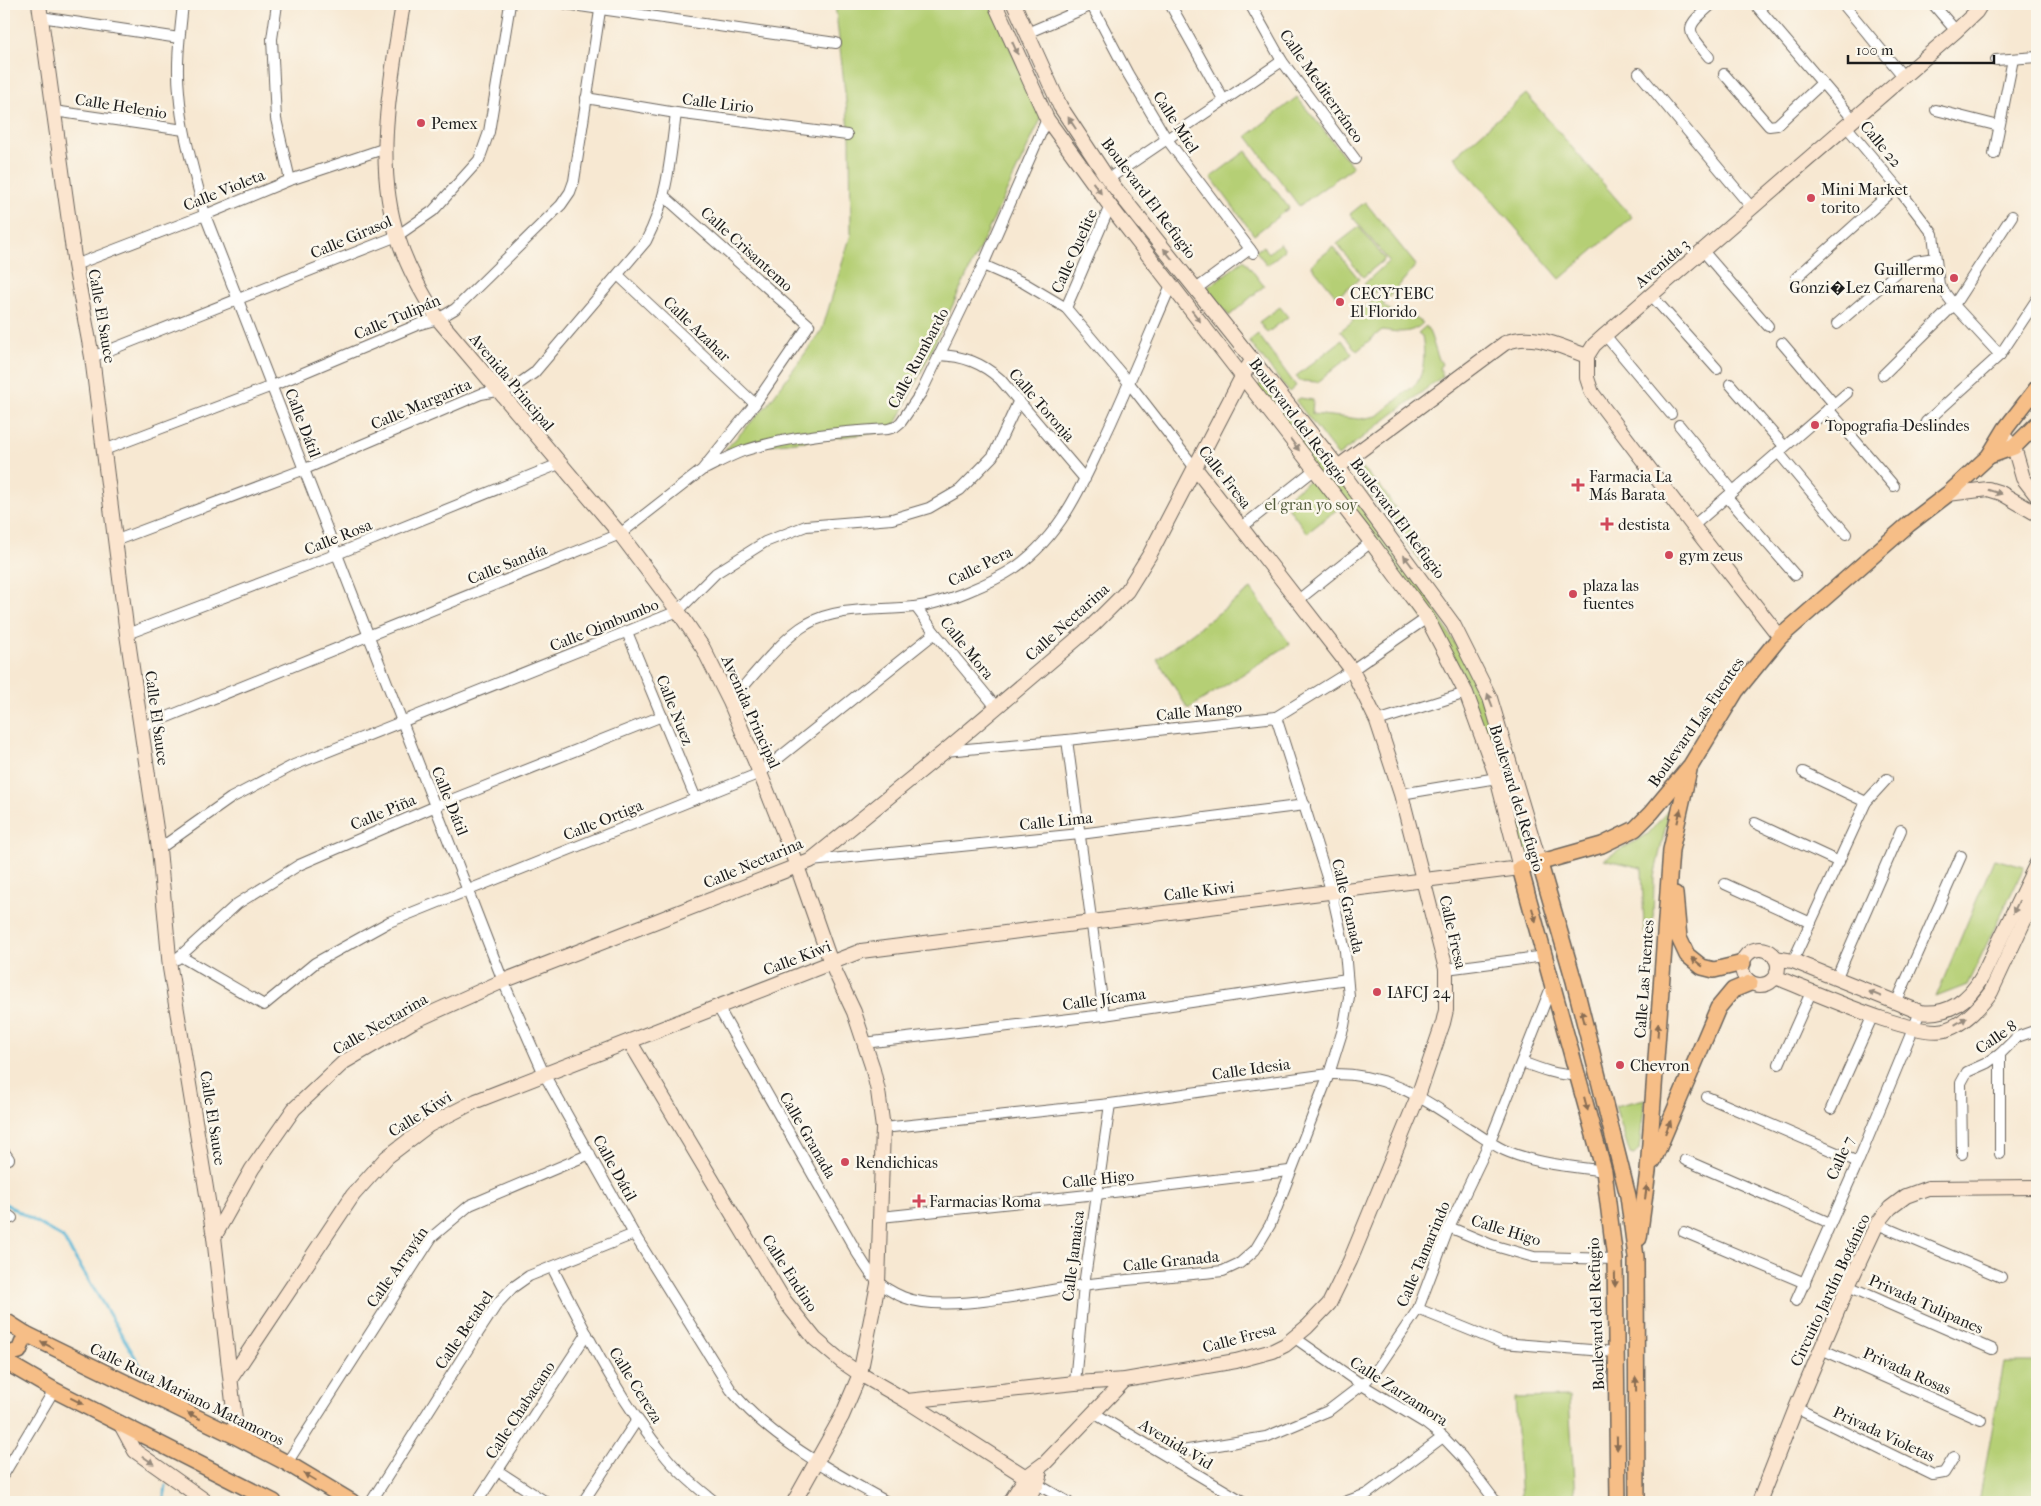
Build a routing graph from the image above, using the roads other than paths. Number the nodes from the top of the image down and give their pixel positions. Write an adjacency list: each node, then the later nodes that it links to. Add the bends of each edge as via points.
1 (183, 4): 20 (street, Calle Dátil)
2 (277, 4): 46 (street, via 272,40 276,119)
3 (403, 4): 42 (street, Avenida Principal, via 389,92)
4 (510, 4): 53 (street, Calle Girasol, via 489,132 479,160 433,211)
5 (566, 4): 16 (street)
6 (995, 4): 36 (street, Boulevard del Refugio, one-way to 36)
7 (1014, 4): 19 (street, Boulevard El Refugio)
8 (1093, 4): 19 (street); 41 (street, Calle Miel, via 1128,74)
9 (1170, 4): 32 (street)
10 (1250, 4): 26 (street, Calle Mediterráneo)
11 (1712, 4): 22 (street, via 1692,21 1690,28 1692,37)
12 (1755, 4): 30 (street, Calle 22)
13 (1843, 4): 29 (street)
14 (1932, 4): 18 (street)
15 (1981, 4): 18 (street, Avenida 3)
16 (601, 6): 21 (street); 31 (street, Calle Tulipán)
17 (40, 10): 20 (street); 33 (street, Calle El Sauce)
18 (1956, 31): 29 (street, Avenida 3)
19 (1027, 33): 45 (street, Boulevard El Refugio, one-way to 19, via 1060,106)
20 (179, 38): 39 (street, Calle Dátil, via 178,90)
21 (836, 43)
22 (1708, 57)
23 (2037, 57): 24 (street)
24 (2013, 59): 25 (street); 38 (street)
25 (1996, 60)
26 (1282, 61): 32 (street); 44 (street, Calle Mediterráneo)
27 (1639, 74): 50 (street)
28 (1724, 74): 30 (street, via 1769,126 1777,125)
29 (1903, 76): 37 (street, Avenida 3)
30 (1822, 83): 37 (street, Calle 22)
31 (586, 98): 35 (street, Calle Lirio); 67 (street, Calle Tulipán, via 570,192 561,205 455,309)
32 (1223, 99): 41 (street)
33 (54, 110): 39 (street, Calle Helenio); 56 (street, Calle El Sauce)
34 (1936, 110): 38 (street)
35 (676, 113): 40 (street, Calle Lirio); 48 (street, Calle Margarita)
36 (1047, 119): 49 (street, Boulevard del Refugio, one-way to 49); 57 (street, Calle Rumbardo)
37 (1850, 122): 47 (street, Calle 22); 50 (street, Avenida 3)
38 (1999, 126): 43 (street)
39 (184, 130): 51 (street, Calle Dátil)
40 (847, 135)
41 (1166, 138): 45 (street); 61 (street, Calle Miel, via 1252,251)
42 (386, 148): 46 (street, Calle Violeta); 53 (street, Avenida Principal, via 386,182)
43 (1994, 154)
44 (1355, 159)
45 (1108, 179): 61 (street, Boulevard El Refugio, one-way to 45)
46 (290, 180): 51 (street, Calle Violeta)
47 (1897, 187): 55 (street, Calle 22, via 1934,234); 59 (street)
48 (664, 196): 58 (street, Calle Margarita, via 646,241); 69 (street, Calle Crisantemo)
49 (1110, 206): 60 (street, Boulevard del Refugio); 66 (street, Calle Quelite)
50 (1752, 208): 54 (street, Avenida 3)
51 (205, 215): 56 (street, Calle Violeta); 64 (street, Calle Dátil)
52 (2012, 216): 65 (street)
53 (397, 236): 64 (street, Calle Girasol); 67 (street, Avenida Principal, via 414,280)
54 (1703, 251): 62 (street, Avenida 3); 70 (street)
55 (1936, 258): 65 (street, Calle 22, via 1939,284); 68 (street, via 1915,261 1900,270)
56 (76, 265): 76 (street, Calle El Sauce)
57 (983, 265): 66 (street, Calle Fresa, via 1024,283); 73 (street, Calle Rumbardo)
58 (618, 275): 85 (street, Calle Margarita, via 534,373 513,388); 88 (street, Calle Azahar)
59 (1796, 278)
60 (1171, 284): 79 (street, Boulevard del Refugio, one-way to 79); 81 (street, Calle Pera)
61 (1196, 289): 77 (street, Boulevard El Refugio)
62 (1652, 296): 71 (street, Avenida 3); 78 (street)
63 (2037, 299): 74 (street)
64 (238, 300): 76 (street, Calle Girasol); 83 (street, Calle Dátil)
65 (1954, 305): 74 (street, Calle 22); 80 (street)
66 (1066, 308): 81 (street, Calle Fresa)
67 (438, 319): 83 (street, Calle Tulipán, via 417,324); 85 (street, Avenida Principal)
68 (1837, 324)
69 (809, 325): 88 (street, Calle Sandía)
70 (1768, 326)
71 (1605, 335): 75 (street, Avenida 3); 90 (street)
72 (1782, 343): 89 (street)
73 (939, 355): 87 (street, Calle Toronja, via 963,357 980,364); 103 (street, Calle Rumbardo, via 921,393 896,427 827,434 758,447)
74 (2000, 355): 91 (street)
75 (1587, 356): 100 (street, via 1531,338 1505,343); 111 (street, via 1587,378 1592,393)
76 (92, 357): 97 (street, Calle El Sauce)
77 (1253, 359): 79 (street, Calle Nectarina); 100 (street, Boulevard El Refugio)
78 (1718, 369)
79 (1243, 375): 101 (street, Calle Nectarina); 104 (street, Boulevard del Refugio, one-way to 104)
80 (1883, 375)
81 (1129, 383): 101 (street, Calle Fresa); 105 (street, Calle Pera)
82 (1730, 384): 96 (street)
83 (272, 386): 97 (street, Calle Tulipán); 102 (street, Calle Dátil)
84 (2037, 388): 94 (main road)
85 (497, 391): 99 (street, Avenida Principal); 102 (street, Calle Margarita, via 481,394)
86 (1847, 393): 89 (street)
87 (1020, 400): 105 (street, Calle Toronja); 122 (street, Calle Qimbumbo, via 993,456 960,490 929,508 892,519 806,526 765,542 716,573)
88 (755, 404): 103 (street, Calle Sandía)
89 (1831, 407): 96 (street); 106 (street)
90 (1671, 414)
91 (1926, 422)
92 (2037, 424): 95 (main road)
93 (1679, 425): 107 (street)
94 (2002, 435): 95 (street); 98 (main road)
95 (2014, 447): 98 (main road); 109 (street, via 2023,478)
96 (1781, 449): 107 (street); 114 (street)
97 (104, 450): 115 (street, Calle El Sauce)
98 (1989, 456): 108 (main road, Boulevard Las Fuentes)
99 (558, 464): 113 (street, Avenida Principal); 117 (street, Calle Rosa)
100 (1338, 467): 120 (street, Boulevard El Refugio, one-way to 100)
101 (1195, 468): 112 (street, Calle Fresa); 132 (street, Calle Nectarina, via 1127,591 1092,626)
102 (304, 469): 115 (street, Calle Margarita); 117 (street, Calle Dátil)
103 (702, 470): 113 (street, Calle Sandía)
104 (1314, 470): 112 (street); 116 (street, Boulevard del Refugio)
105 (1085, 479): 121 (street, Calle Pera, via 1060,524 1016,567 948,599)
106 (1894, 486)
107 (1730, 494): 111 (street); 118 (street)
108 (1948, 494): 110 (street, one-way to 110, via 1988,489); 128 (main road, Boulevard Las Fuentes)
109 (2037, 496)
110 (2037, 513)
111 (1693, 526): 128 (street)
112 (1242, 527): 119 (street, Calle Fresa)
113 (620, 534): 122 (street, Avenida Principal); 127 (street, Calle Sandía)
114 (1846, 534)
115 (116, 540): 126 (street, Calle El Sauce)
116 (1373, 545): 119 (street); 120 (street, via 1382,547 1426,602 1433,605); 123 (street, Boulevard del Refugio)
117 (337, 554): 126 (street, Calle Rosa); 127 (street, Calle Dátil)
118 (1795, 576)
119 (1297, 601): 129 (street, Calle Fresa)
120 (1438, 602): 159 (street, Boulevard El Refugio, one-way to 120, via 1490,698 1453,624)
121 (916, 607): 125 (street, Calle Mora); 131 (street, Calle Pera, via 852,611 820,617 806,624 793,633)
122 (678, 611): 124 (street, Calle Qimbumbo); 131 (street, Avenida Principal, via 703,648)
123 (1427, 618): 129 (street, Calle Mango); 130 (street, Boulevard del Refugio)
124 (627, 632): 133 (street, Calle Nuez); 136 (street, Calle Qimbumbo)
125 (935, 633): 132 (street, Calle Mora); 142 (street, Calle Ortiga)
126 (127, 634): 137 (street, Calle El Sauce)
127 (369, 636): 136 (street, Calle Dátil); 137 (street, Calle Sandía)
128 (1780, 637): 140 (main road, Boulevard Las Fuentes, via 1736,691)
129 (1352, 670): 134 (street, Calle Mango); 135 (street, Calle Fresa)
130 (1466, 693): 135 (street); 143 (street, Boulevard del Refugio)
131 (730, 702): 142 (street, Avenida Principal)
132 (996, 707): 139 (street, Calle Nectarina)
133 (662, 716): 146 (street, Calle Nuez); 149 (street, Calle Piña)
134 (1276, 717): 138 (street, Calle Mango); 148 (street, Calle Granada)
135 (1377, 721): 145 (street, Calle Fresa)
136 (403, 723): 149 (street, Calle Dátil); 153 (street, Calle Qimbumbo, via 294,765 231,798)
137 (140, 728): 153 (street, Calle El Sauce)
138 (1067, 740): 139 (street, Calle Mango); 152 (street)
139 (945, 751): 158 (street, Calle Nectarina)
140 (1691, 765): 154 (main road, Calle Las Fuentes, one-way to 140); 159 (main road, Boulevard Las Fuentes, via 1635,830 1602,845)
141 (1803, 772): 147 (street)
142 (760, 773): 146 (street, Calle Ortiga); 158 (street, Avenida Principal)
143 (1497, 778): 145 (street); 160 (street, Boulevard del Refugio)
144 (1887, 779): 147 (street)
145 (1401, 794): 161 (street, Calle Fresa)
146 (696, 799): 163 (street, Calle Ortiga)
147 (1866, 802): 156 (street)
148 (1305, 805): 152 (street, Calle Lima); 165 (street, Calle Granada)
149 (436, 806): 163 (street, Calle Dátil); 168 (street, Calle Piña, via 298,866 237,904)
150 (1755, 823): 156 (street)
151 (1901, 830): 178 (street)
152 (1080, 834): 158 (street, Calle Lima); 166 (street)
153 (159, 849): 174 (street, Calle El Sauce)
154 (1671, 850): 173 (main road, one-way to 154, via 1714,970 1702,967 1688,955 1679,938); 213 (main road, Calle Las Fuentes, one-way to 154)
155 (1961, 856): 183 (street)
156 (1839, 862): 167 (street)
157 (2037, 863): 186 (street, one-way to 186, via 1975,990 1953,1008 1931,1014)
158 (803, 864): 172 (street, Avenida Principal); 179 (street, Calle Nectarina)
159 (1540, 864): 160 (main road, Boulevard Las Fuentes); 195 (main road, Boulevard del Refugio, one-way to 159)
160 (1520, 868): 161 (street, Calle Kiwi); 169 (main road, Boulevard del Refugio, one-way to 169)
161 (1422, 880): 165 (street, Calle Kiwi); 175 (street, Calle Fresa)
162 (1725, 884): 167 (street)
163 (469, 890): 168 (street, Calle Ortiga, via 388,922 315,963 264,1005); 179 (street, Calle Dátil)
164 (2037, 892): 189 (street, one-way to 164, via 1928,1032 1945,1030 1981,1006 1991,992)
165 (1332, 893): 166 (street, Calle Kiwi); 177 (street, Calle Granada, via 1345,951)
166 (1091, 922): 172 (street, Calle Kiwi, via 861,951); 187 (street)
167 (1811, 923): 171 (street)
168 (180, 956): 174 (street, Calle Piña)
169 (1545, 956): 175 (street); 181 (main road, Boulevard del Refugio)
170 (1775, 958): 171 (street); 173 (street, via 1758,950 1750,953); 176 (street, via 1778,968)
171 (1793, 961): 178 (street)
172 (831, 963): 185 (street, Calle Kiwi); 192 (street, Avenida Principal, via 854,1012)
173 (1743, 964): 180 (street, via 1744,976)
174 (170, 968): 222 (street, Calle El Sauce)
175 (1446, 969): 200 (street, Calle Fresa, via 1446,1010)
176 (1775, 977): 180 (street, via 1762,985); 182 (street)
177 (1347, 979): 187 (street, Calle Jícama); 198 (street, Calle Granada, via 1349,997 1344,1026)
178 (1836, 979): 183 (street, one-way to 178)
179 (504, 981): 197 (street, Calle Dátil); 222 (street, Calle Nectarina, via 412,1022 344,1062 294,1110 252,1169)
180 (1750, 983): 213 (main road, one-way to 180, via 1718,1008 1732,990)
181 (1553, 984): 184 (main road, Boulevard del Refugio); 194 (street, Calle Tamarindo)
182 (1812, 990): 188 (street); 196 (street)
183 (1896, 1003): 186 (street)
184 (1559, 1006): 195 (main road, via 1589,1062); 199 (main road, Boulevard del Refugio)
185 (718, 1007): 191 (street, Calle Kiwi); 228 (street, Calle Granada, via 856,1251)
186 (1920, 1012): 189 (street, Calle 7)
187 (1104, 1015): 192 (street, Calle Jícama)
188 (1873, 1015): 189 (street); 203 (street)
189 (1914, 1029): 210 (street, Calle 7)
190 (2037, 1030): 193 (street, Calle 8, via 2017,1037)
191 (630, 1042): 197 (street, Calle Kiwi); 242 (street, Calle Endino, via 783,1299 815,1339)
192 (864, 1043): 204 (street, Avenida Principal, via 878,1091)
193 (2000, 1054): 207 (street, Calle 8, via 1970,1070 1963,1078); 208 (street)
194 (1522, 1062): 199 (street, via 1565,1076); 205 (street, Calle Tamarindo)
195 (1595, 1064): 223 (main road, Boulevard del Refugio, via 1628,1196)
196 (1779, 1064)
197 (544, 1074): 206 (street, Calle Dátil); 243 (street, Calle Kiwi, via 476,1100 430,1125 387,1157 353,1194)
198 (1330, 1074): 200 (street, Calle Idesia, via 1370,1076); 202 (street, Calle Idesia); 211 (street, Calle Granada)
199 (1578, 1075): 212 (main road, Boulevard del Refugio, one-way to 212)
200 (1418, 1096): 205 (street, Calle Idesia); 236 (street, Calle Fresa, via 1350,1262 1329,1304)
201 (1707, 1097): 210 (street)
202 (1110, 1104): 204 (street, Calle Idesia); 215 (street, Calle Jamaica)
203 (1831, 1109)
204 (883, 1128): 216 (street, Avenida Principal)
205 (1490, 1141): 212 (street, Calle Idesia, via 1504,1150 1539,1162); 219 (street, Calle Tamarindo)
206 (590, 1154): 221 (street, Calle Dátil); 259 (street, Calle Arrayán, via 470,1205 432,1237)
207 (1962, 1154)
208 (2000, 1154)
209 (1685, 1160): 217 (street)
210 (1858, 1162): 217 (street, Calle 7)
211 (1289, 1171): 215 (street, Calle Higo); 229 (street, Calle Granada, via 1270,1224 1255,1250 1232,1268)
212 (1604, 1171): 224 (main road, Boulevard del Refugio)
213 (1648, 1171): 223 (main road, Calle Las Fuentes, one-way to 213)
214 (2037, 1187): 218 (street, Circuito Jardín Botánico, via 1928,1188 1906,1196)
215 (1097, 1194): 216 (street, Calle Higo); 229 (street, Calle Jamaica)
216 (881, 1217): 228 (street, Avenida Principal)
217 (1830, 1223): 227 (street, Calle 7)
218 (1877, 1224): 226 (street); 230 (street, Circuito Jardín Botánico)
219 (1450, 1227): 224 (street, Calle Higo, via 1492,1245 1534,1257); 232 (street, Calle Tamarindo)
220 (1684, 1232): 227 (street)
221 (634, 1234): 225 (street, Calle Betabel); 258 (street, Calle Dátil, via 731,1390 767,1426)
222 (214, 1237): 243 (street, Calle El Sauce)
223 (1636, 1257): 263 (main road, Boulevard del Refugio, one-way to 223)
224 (1615, 1260): 239 (main road, Boulevard del Refugio, one-way to 239)
225 (552, 1267): 235 (street, Calle Cereza); 267 (street, Calle Betabel, via 529,1276 497,1304)
226 (2001, 1277)
227 (1805, 1283): 231 (street, Calle 7)
228 (878, 1284): 229 (street, Calle Granada, via 916,1302 958,1304); 242 (street, Avenida Principal)
229 (1084, 1285): 245 (street, Calle Jamaica)
230 (1848, 1286): 237 (street, Circuito Jardín Botánico); 238 (street, Privada Tulipanes)
231 (1796, 1302)
232 (1418, 1309): 239 (street, via 1502,1343); 246 (street, Calle Tamarindo, via 1378,1368)
233 (4, 1320): 234 (main road, Calle Ruta Mariano Matamoros)
234 (26, 1334): 240 (main road, via 19,1351); 254 (main road, Calle Ruta Mariano Matamoros, one-way to 234)
235 (587, 1334): 251 (street, Calle Cereza); 260 (street, Calle Chabacano)
236 (1295, 1338): 244 (street, Calle Fresa, via 1273,1351 1236,1361); 246 (street, Calle Zarzamora)
237 (1821, 1349): 249 (street, Circuito Jardín Botánico); 252 (street, Privada Rosas)
238 (1992, 1349)
239 (1616, 1352): 280 (main road, Boulevard del Refugio, one-way to 280)
240 (4, 1355)
241 (4, 1361): 247 (main road)
242 (860, 1374): 248 (street, Calle Endino); 258 (street, Avenida Principal)
243 (231, 1378): 254 (street, Calle El Sauce)
244 (1125, 1380): 245 (street, Calle Fresa); 250 (street)
245 (1075, 1383): 248 (street, Calle Fresa)
246 (1362, 1385): 255 (street, Calle Zarzamora); 256 (street, Calle Tamarindo, via 1328,1411 1266,1436)
247 (54, 1390): 253 (main road, one-way to 253); 261 (street)
248 (907, 1401): 262 (street, Calle Endino)
249 (1796, 1408): 257 (street, Privada Violetas, via 1933,1474 1944,1473); 282 (street, Circuito Jardín Botánico)
250 (1092, 1412): 256 (street, Avenida Vid); 262 (street)
251 (637, 1420): 270 (street); 271 (street, Calle Cereza, via 668,1459)
252 (1981, 1420)
253 (120, 1423): 264 (street, one-way to 264, via 134,1451); 265 (main road)
254 (237, 1437): 259 (main road, Calle Ruta Mariano Matamoros)
255 (1443, 1437): 278 (street, via 1367,1494); 279 (street, Calle Zarzamora)
256 (1164, 1454): 277 (street, Avenida Vid)
257 (1954, 1457)
258 (818, 1462): 272 (street, Avenida Principal); 273 (street, Calle Dátil)
259 (287, 1463): 266 (main road, Calle Ruta Mariano Matamoros, one-way to 259)
260 (498, 1471): 268 (street, Calle Chabacano); 269 (street)
261 (4, 1474)
262 (1032, 1481): 274 (street); 275 (street); 276 (street, Calle Endino)
263 (1637, 1496): 281 (street)
264 (207, 1502)
265 (274, 1502)
266 (352, 1502)
267 (371, 1502)
268 (477, 1502)
269 (546, 1502)
270 (583, 1502)
271 (715, 1502)
272 (794, 1502)
273 (886, 1502)
274 (1010, 1502)
275 (1026, 1502)
276 (1068, 1502)
277 (1244, 1502)
278 (1344, 1502)
279 (1496, 1502)
280 (1618, 1502)
281 (1647, 1502)
282 (1759, 1502)

